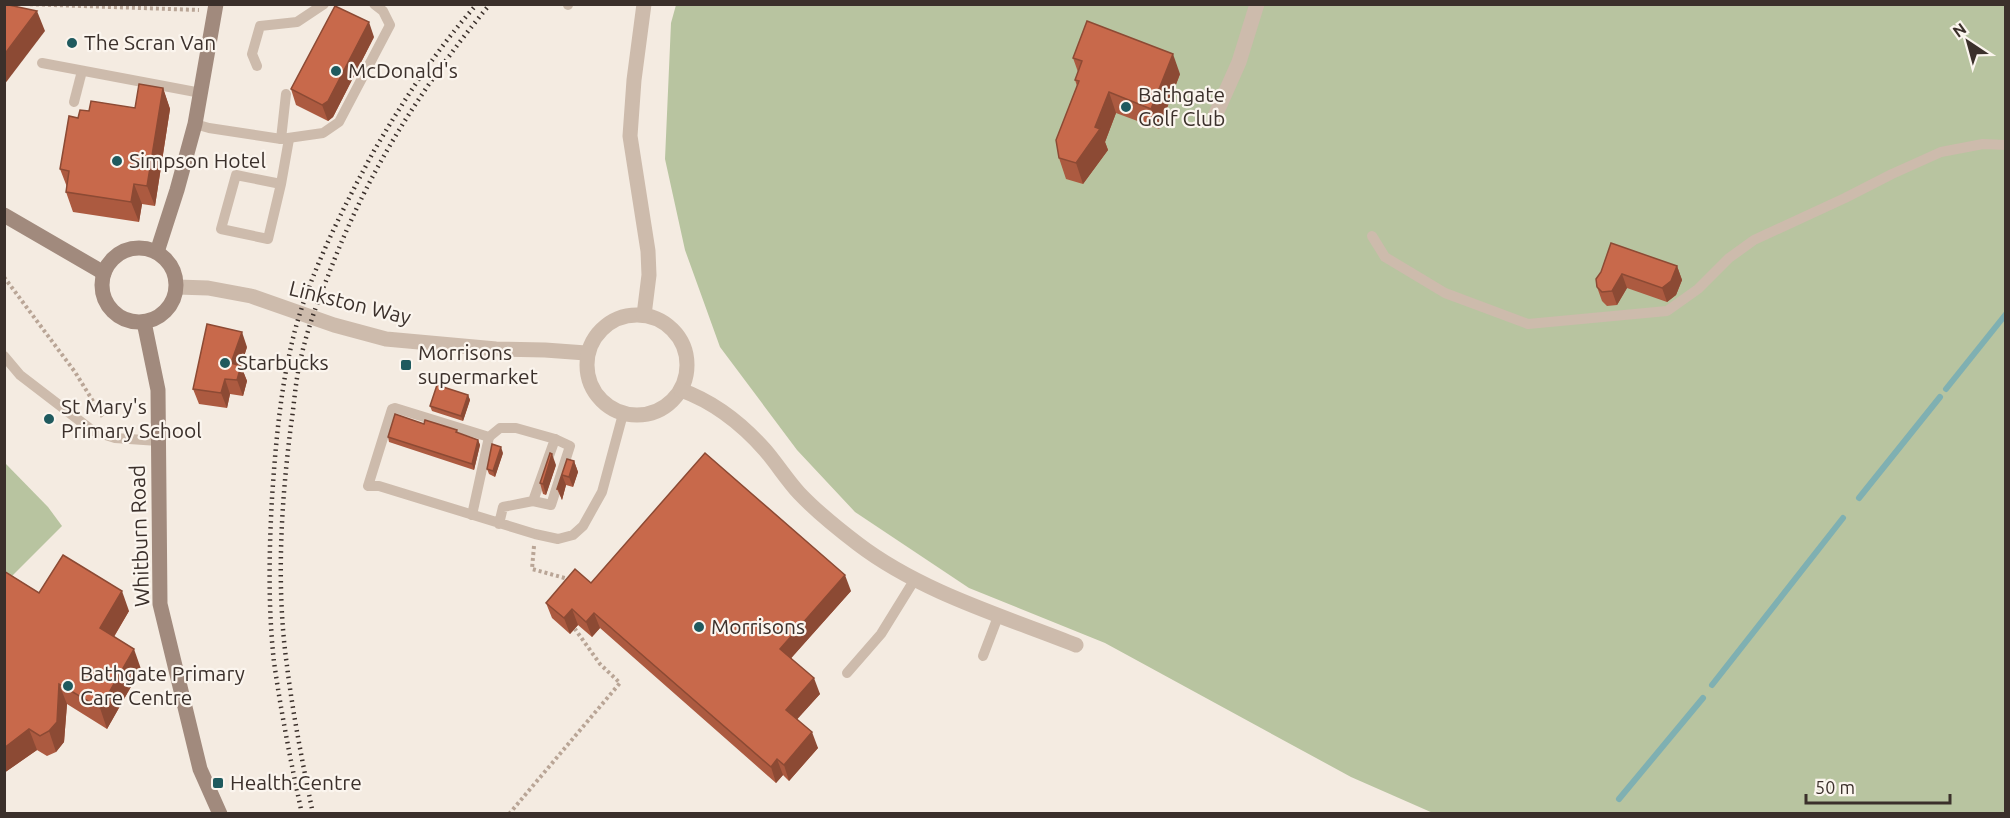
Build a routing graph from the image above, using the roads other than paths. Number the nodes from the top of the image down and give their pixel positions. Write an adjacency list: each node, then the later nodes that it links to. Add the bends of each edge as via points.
1 (324, 4): 7 (lane, via 297,22 260,26 252,54)
2 (374, 4): 14 (lane, via 390,25 339,122 324,133)
3 (645, 4): 22 (street, via 630,136 648,251)
4 (1257, 4): 12 (street, via 1239,62)
5 (216, 7): 9 (main road)
6 (42, 63): 8 (lane)
7 (257, 66)
8 (82, 71): 9 (lane); 11 (lane)
9 (201, 93): 13 (main road)
10 (286, 94): 14 (lane)
11 (74, 102)
12 (1215, 116)
13 (195, 124): 14 (lane); 19 (main road)
14 (285, 139): 16 (lane)
15 (2006, 145): 18 (lane, via 1983,144 1941,152 1754,240 1667,311 1528,324 1445,293 1385,257)
16 (281, 184): 16 (lane, via 268,239 221,230 237,175)
17 (4, 215): 20 (main road)
18 (1372, 236)
19 (157, 252): 20 (main road, via 145,248 126,251); 21 (main road, via 172,266)
20 (104, 273): 23 (main road, via 104,297 110,308 120,317)
21 (177, 287): 23 (main road, via 163,314); 24 (street, Linkston Way, via 251,296 334,326 386,339)
22 (644, 315): 24 (street, via 614,320 602,329); 26 (street, via 666,324 682,342 687,374)
23 (144, 322): 30 (main road, Whitburn Road, via 158,390)
24 (586, 353): 27 (street, via 590,385 609,408)
25 (4, 356): 30 (lane, via 20,375 93,431 115,438)
26 (681, 390): 27 (street, via 671,403 656,412 640,416); 34 (street, via 703,398 740,424 798,492 827,519)
27 (623, 414): 33 (lane, via 602,492 584,526 573,535 558,539)
28 (489, 437): 29 (lane, via 500,428 516,428); 32 (lane); 32 (lane, via 392,409 368,486)
29 (555, 439): 31 (lane); 31 (lane, via 570,446 551,505)
30 (158, 441): 39 (main road, Whitburn Road, via 160,604 200,769)
31 (534, 501): 33 (lane, via 503,507)
32 (472, 515): 33 (lane)
33 (499, 524)
34 (915, 579): 35 (street); 38 (lane, via 881,634)
35 (999, 615): 36 (street); 37 (lane)
36 (1076, 645)
37 (984, 656)
38 (847, 673)
39 (220, 813)

